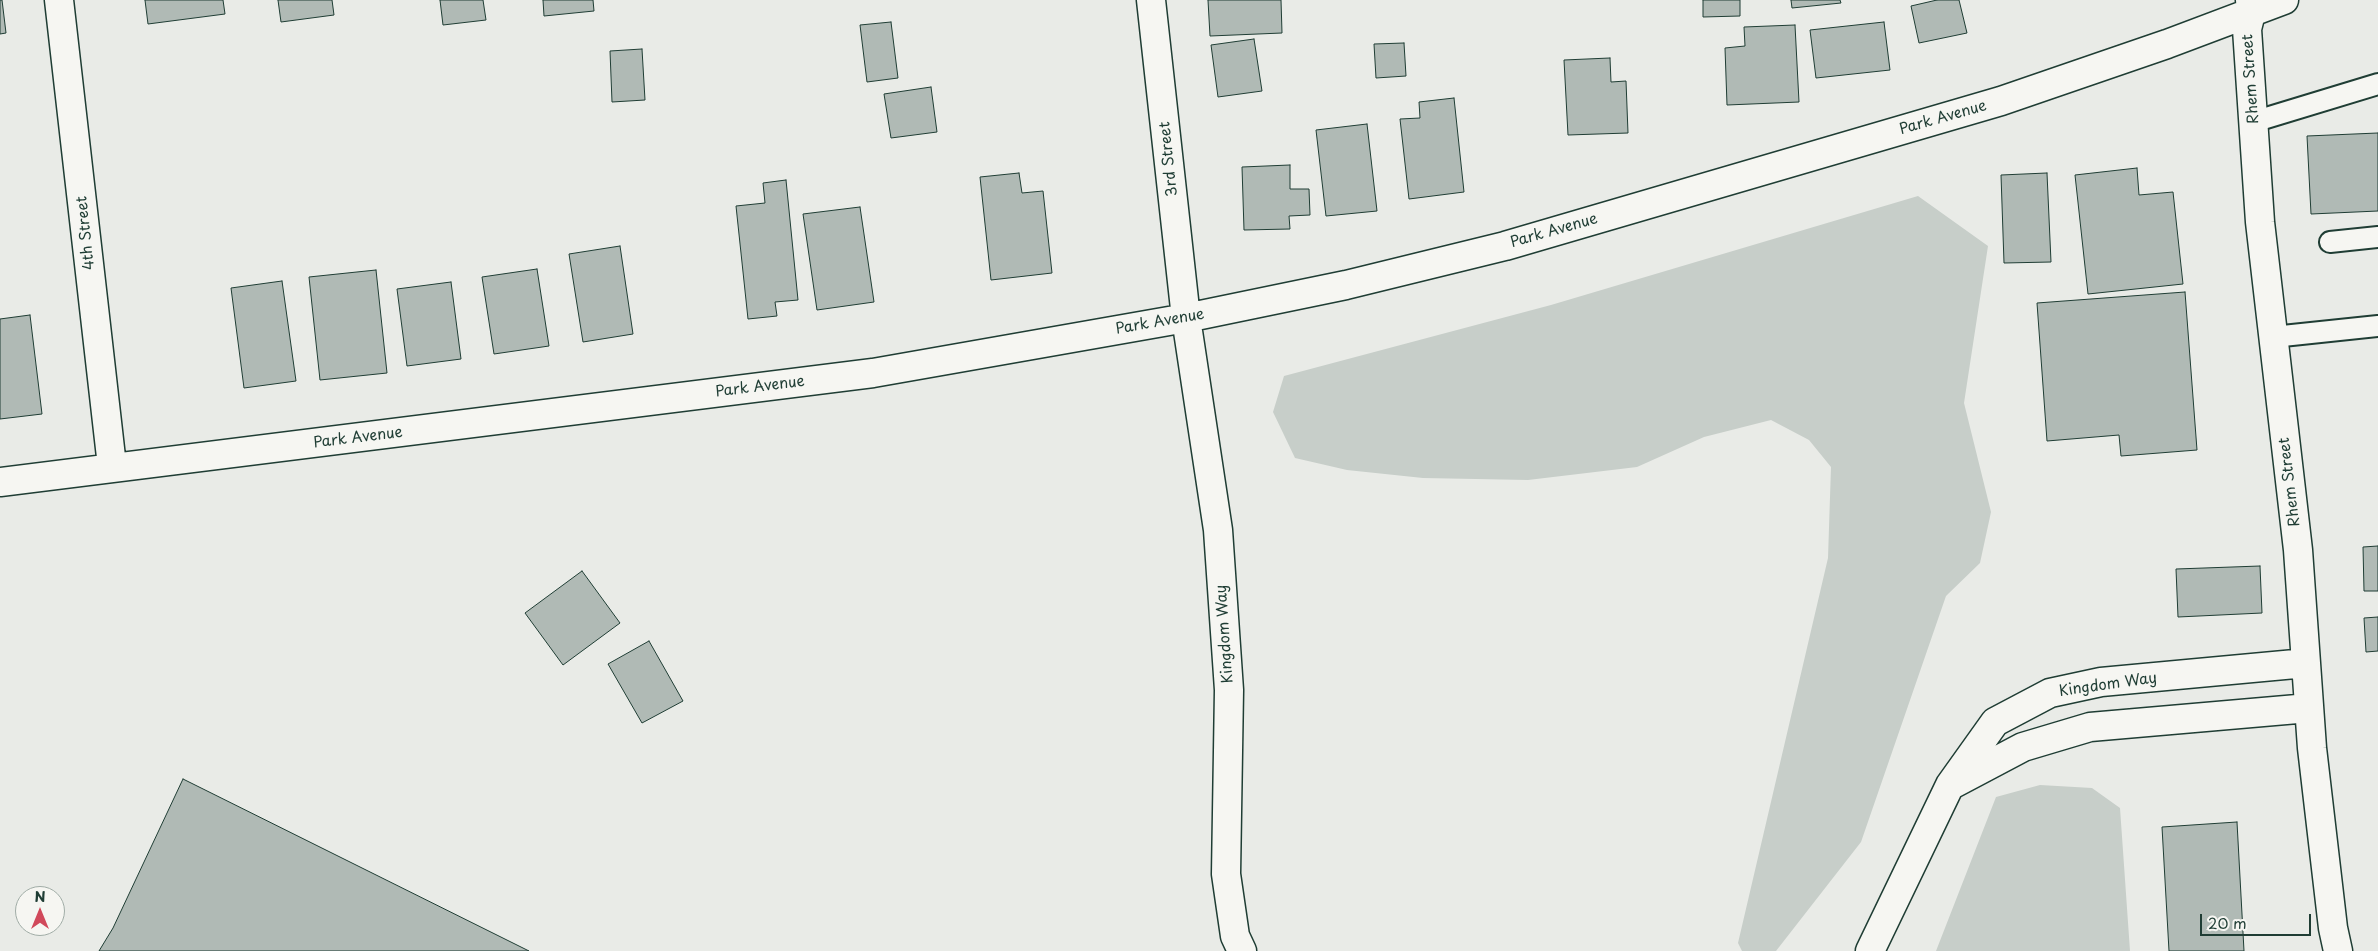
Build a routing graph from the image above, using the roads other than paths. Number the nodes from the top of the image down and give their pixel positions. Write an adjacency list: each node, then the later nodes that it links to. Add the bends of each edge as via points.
1 (59, 0): 12 (street, 4th Street)
2 (1151, 0): 9 (street, 3rd Street)
3 (2284, 0): 4 (street, Park Avenue)
4 (2250, 6): 6 (street, Rhem Street, via 2247,28); 9 (street, Park Avenue, via 2001,101 1515,243 1346,285)
5 (2378, 84): 6 (lane)
6 (2253, 122): 11 (street, Rhem Street, via 2260,222)
7 (2378, 238): 8 (lane)
8 (2330, 242)
9 (1186, 318): 12 (street, Park Avenue, via 873,373 274,449); 17 (street, Kingdom Way, via 1218,530 1229,690 1226,874 1235,936)
10 (2378, 326): 11 (lane)
11 (2274, 337): 14 (street, Rhem Street, via 2298,550)
12 (112, 466): 13 (street, Park Avenue)
13 (0, 482)
14 (2306, 663): 15 (street, Rhem Street); 16 (street, Kingdom Way, via 2102,682 2050,693 1994,722)
15 (2309, 708): 16 (street, via 2090,727 2023,747); 19 (street, Rhem Street)
16 (1950, 785): 18 (street, Kingdom Way)
17 (1242, 951)
18 (1870, 951)
19 (2338, 951)

